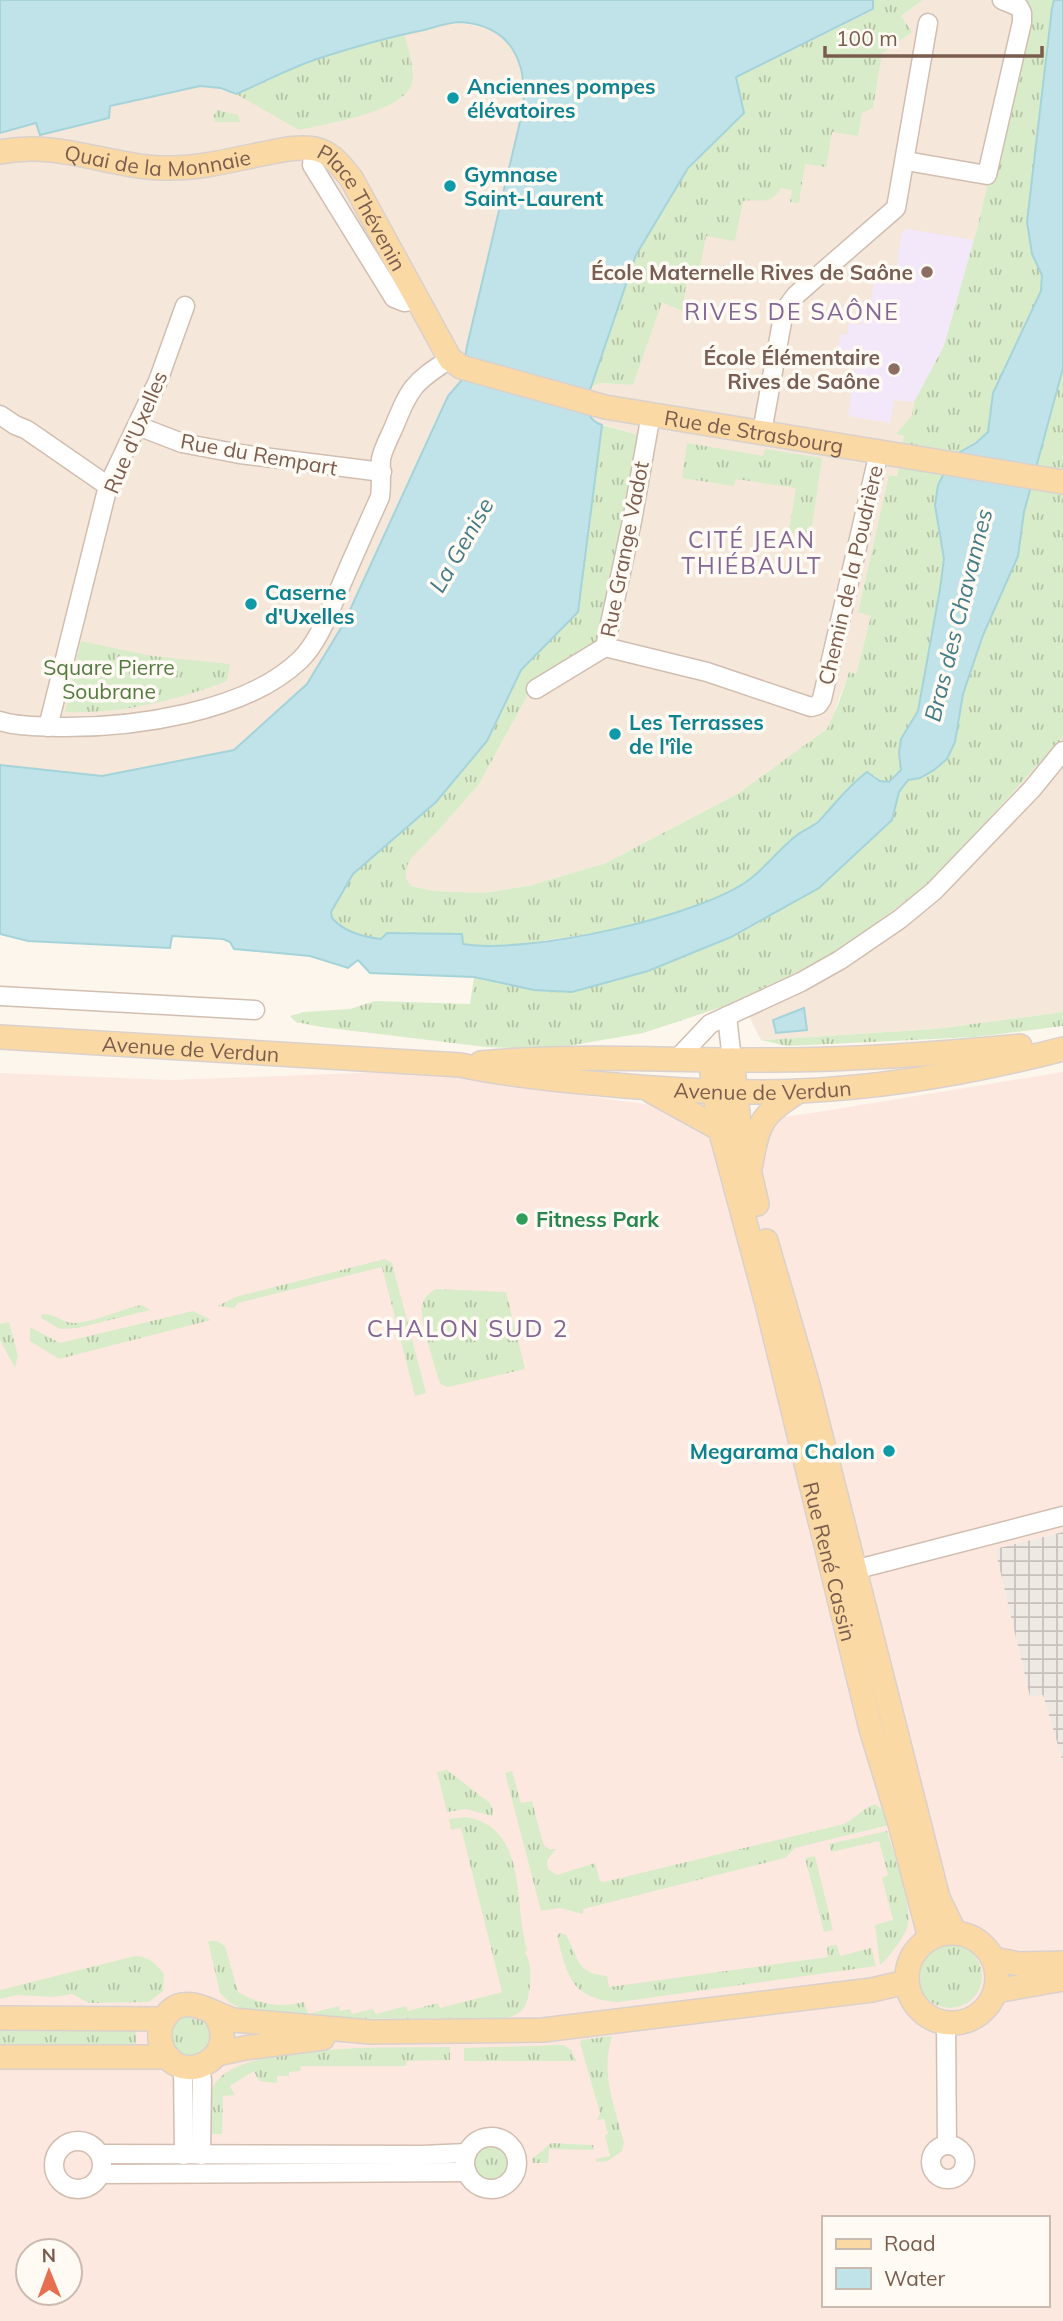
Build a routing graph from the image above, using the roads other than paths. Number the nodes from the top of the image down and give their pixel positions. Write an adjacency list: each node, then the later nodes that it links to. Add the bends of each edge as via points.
1 (1002, 0): 5 (street, via 1022,13 987,176)
2 (928, 23): 5 (street)
3 (314, 149): 4 (main road, Quai de la Monnaie, via 295,148 172,168 57,149); 7 (main road, Place Thévenin, via 329,154 351,178)
4 (0, 152)
5 (906, 161): 11 (street, via 892,214 796,295 784,311)
6 (185, 306): 10 (street, Rue d'Uxelles)
7 (456, 363): 8 (main road, Rue de Strasbourg, via 593,404); 13 (street, via 418,381 408,392 384,449)
8 (651, 414): 11 (main road, Rue de Strasbourg); 16 (street, Rue Grange Vadot)
9 (0, 415): 15 (street)
10 (138, 426): 13 (street, Rue du Rempart, via 182,443 240,454); 15 (street, Rue d'Uxelles)
11 (762, 432): 12 (main road, Rue de Strasbourg)
12 (879, 452): 14 (main road, Rue de Strasbourg); 16 (street, Chemin de la Poudrière, via 818,705 811,708 707,672)
13 (382, 472): 19 (street, via 380,497 319,635 300,660 269,682 206,709 139,723)
14 (1063, 482)
15 (108, 486): 19 (street, Rue d'Uxelles)
16 (605, 647): 17 (street, Rue Grange Vadot)
17 (536, 689)
18 (0, 721): 19 (street)
19 (48, 727)
20 (1060, 756): 23 (street, via 934,891 900,919 801,982)
21 (0, 996): 22 (street)
22 (255, 1010)
23 (727, 1016): 24 (street); 31 (street)
24 (709, 1024): 30 (street); 31 (street)
25 (0, 1037): 26 (main road, Avenue de Verdun)
26 (46, 1041): 28 (main road, Avenue de Verdun); 32 (main road, Avenue de Verdun)
27 (1063, 1042): 31 (main road, Avenue de Verdun, via 913,1055)
28 (0, 1047)
29 (1063, 1049): 35 (main road, Avenue de Verdun, via 953,1073)
30 (677, 1059): 31 (main road, Avenue de Verdun); 32 (main road, Avenue de Verdun, via 531,1058)
31 (721, 1060): 34 (main road, Rue René Cassin)
32 (460, 1065): 33 (main road, Avenue de Verdun, via 510,1076)
33 (645, 1088): 34 (main road, Avenue de Verdun); 36 (main road)
34 (724, 1090): 35 (main road, Avenue de Verdun); 36 (main road, Rue René Cassin); 37 (main road, Rue René Cassin, via 740,1131)
35 (799, 1091): 37 (main road, via 766,1115)
36 (720, 1129): 38 (main road, Rue René Cassin)
37 (749, 1174): 39 (main road, Rue René Cassin)
38 (767, 1304): 39 (main road); 40 (main road, Rue René Cassin)
39 (808, 1385): 42 (main road, Rue René Cassin)
40 (818, 1511): 42 (main road); 44 (main road, Rue René Cassin, via 871,1729)
41 (1063, 1516): 42 (street)
42 (855, 1570): 43 (main road, Rue René Cassin, via 938,1898)
43 (955, 1933): 44 (main road); 45 (main road, via 978,1941)
44 (930, 1938): 48 (main road, via 912,1956)
45 (993, 1959): 46 (main road, via 1019,1964); 49 (main road)
46 (1063, 1963)
47 (1063, 1979): 49 (main road)
48 (906, 1982): 53 (main road, via 917,2007); 54 (main road, via 573,2027)
49 (996, 1991): 53 (main road, via 980,2014)
50 (214, 2013): 52 (main road, via 188,2004); 54 (main road, via 233,2020); 56 (main road, via 223,2033 222,2044)
51 (0, 2018): 52 (main road)
52 (164, 2019): 56 (main road, via 162,2049)
53 (946, 2024): 57 (street)
54 (371, 2032): 56 (main road, via 245,2048)
55 (0, 2057): 56 (main road)
56 (192, 2061): 60 (street)
57 (947, 2145)
58 (467, 2153): 60 (street); 61 (street); 61 (street, via 477,2141 501,2139 513,2149 517,2164 510,2180 496,2188 475,2183)
59 (100, 2154): 60 (street); 62 (street); 62 (street, via 88,2143 72,2142 59,2151 54,2165 59,2180 74,2189 92,2185)
60 (192, 2155)
61 (467, 2172): 62 (street)
62 (101, 2174)

